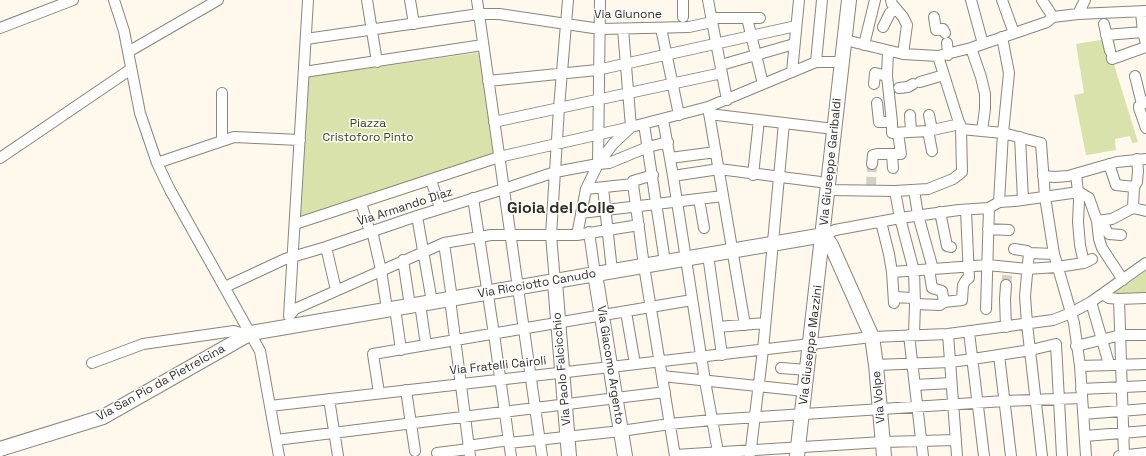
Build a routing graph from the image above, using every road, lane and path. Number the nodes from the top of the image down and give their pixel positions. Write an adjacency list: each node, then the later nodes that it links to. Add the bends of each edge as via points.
1 (73, 0): 35 (street)
2 (218, 0): 56 (street)
3 (308, 0): 45 (street)
4 (367, 0): 39 (street)
5 (410, 0): 31 (street)
6 (477, 0): 22 (street)
7 (568, 0): 32 (street)
8 (600, 0): 37 (street)
9 (683, 0): 24 (street)
10 (708, 0): 30 (street)
11 (799, 0): 33 (street)
12 (822, 0): 62 (street)
13 (849, 0): 46 (main road, Via Giuseppe Garibaldi)
14 (875, 0): 52 (street)
15 (971, 0): 49 (street)
16 (1002, 0): 41 (street)
17 (1042, 0): 26 (street)
18 (1085, 0): 23 (street)
19 (115, 1): 56 (street)
20 (894, 4): 34 (street); 57 (street, via 907,25)
21 (1144, 11): 29 (street); 40 (street)
22 (479, 14): 31 (street, Via Giunone); 32 (street, Via Giunone, via 499,14); 51 (street)
23 (1078, 14): 26 (street); 29 (street)
24 (683, 17)
25 (934, 17): 60 (street, via 936,30 943,29 946,38)
26 (1053, 17): 41 (street, via 1047,22)
27 (747, 18): 28 (street, Via Giunone); 30 (street, Via Giunone); 43 (street)
28 (760, 18)
29 (1102, 18): 42 (street)
30 (712, 20): 36 (street, Via Giunone, via 689,27); 47 (street)
31 (414, 24): 39 (street, Via Giunone)
32 (566, 24): 37 (street, Via Giunone); 70 (street)
33 (796, 26): 43 (street); 48 (street)
34 (884, 27)
35 (0, 28)
36 (662, 28): 38 (street, Via Giunone); 58 (street)
37 (600, 29): 38 (street, Via Giunone); 66 (street)
38 (623, 29): 64 (street)
39 (372, 30): 45 (street, Via Giunone); 61 (street)
40 (1143, 32): 42 (street); 50 (street)
41 (1014, 33): 44 (street)
42 (1106, 35): 53 (street, via 1112,55)
43 (751, 36): 47 (street); 59 (street)
44 (1002, 37): 49 (street); 104 (street, via 1009,73)
45 (306, 39): 68 (street)
46 (845, 40): 52 (street); 63 (main road, Via Giuseppe Garibaldi)
47 (716, 44): 58 (street); 67 (street)
48 (794, 44): 59 (street); 69 (street)
49 (983, 44): 54 (street)
50 (1146, 44)
51 (483, 45): 61 (street); 74 (street)
52 (864, 45): 55 (street)
53 (1146, 47)
54 (971, 48): 60 (street); 101 (street, via 985,94)
55 (888, 51): 57 (street); 72 (street)
56 (128, 52): 65 (street)
57 (902, 54): 60 (street)
58 (667, 55): 64 (street); 75 (street)
59 (756, 55): 67 (street); 76 (street)
60 (943, 55): 71 (street)
61 (377, 62): 68 (street)
62 (816, 62): 63 (street); 69 (street)
63 (842, 62): 99 (main road, Via Giuseppe Garibaldi)
64 (626, 64): 66 (street); 80 (street)
65 (131, 69): 115 (street); 119 (street, via 140,113)
66 (600, 69): 70 (street); 81 (street)
67 (721, 69): 75 (street); 82 (street)
68 (304, 72): 108 (street)
69 (792, 72): 76 (street)
70 (562, 74): 74 (street); 85 (street)
71 (944, 75): 78 (street); 97 (street)
72 (886, 76): 77 (street, via 875,73); 93 (street)
73 (1135, 76): 84 (street)
74 (488, 80): 92 (street)
75 (673, 83): 80 (street); 88 (street)
76 (763, 84): 82 (street)
77 (874, 84)
78 (910, 85)
79 (222, 93): 107 (street)
80 (628, 93): 81 (street); 96 (street)
81 (599, 99): 85 (street); 105 (street)
82 (728, 100): 86 (street)
83 (877, 103): 93 (street, via 879,127)
84 (1144, 103): 98 (street, via 1139,108)
85 (559, 108): 92 (street); 110 (street)
86 (708, 111): 88 (street); 91 (street); 113 (street)
87 (910, 114): 102 (street)
88 (680, 115): 90 (street)
89 (929, 115): 100 (street)
90 (663, 119): 95 (street); 109 (street)
91 (759, 120): 94 (street); 126 (street)
92 (494, 122): 114 (street)
93 (892, 122): 103 (street, via 892,133)
94 (784, 123): 99 (street); 131 (street)
95 (644, 124): 96 (street); 111 (street)
96 (631, 127): 105 (street); 120 (street, via 612,144)
97 (960, 127): 100 (street); 101 (street); 139 (street, via 962,172 953,179)
98 (1146, 128)
99 (834, 129): 134 (main road, Via Giuseppe Garibaldi)
100 (930, 130): 102 (street); 112 (street)
101 (982, 131): 104 (street)
102 (911, 132): 103 (street)
103 (898, 133): 117 (street)
104 (1003, 133): 106 (street); 148 (street)
105 (599, 135): 110 (street); 120 (street)
106 (1020, 137): 130 (street, via 1041,143); 146 (street)
107 (222, 140): 108 (street, via 234,137); 119 (street)
108 (300, 140): 165 (street)
109 (668, 142): 111 (street, Via Armando Diaz); 116 (street)
110 (557, 144): 114 (street); 125 (street)
111 (648, 147): 120 (street, Via Armando Diaz, via 609,163); 128 (street)
112 (932, 151)
113 (716, 152): 116 (street); 124 (street)
114 (499, 157): 132 (street); 137 (street)
115 (0, 158)
116 (670, 158): 129 (street)
117 (899, 158): 121 (street, via 872,155); 123 (street)
118 (1142, 159): 122 (street); 135 (street)
119 (157, 163): 208 (street)
120 (598, 164): 125 (street, Via Armando Diaz); 138 (street)
121 (872, 164)
122 (1109, 164): 127 (street); 135 (street, via 1116,185)
123 (893, 168)
124 (719, 170): 126 (street); 129 (street); 142 (street)
125 (555, 172): 137 (street, Via Armando Diaz); 174 (street)
126 (753, 174): 131 (street)
127 (1076, 174): 130 (street); 141 (street)
128 (653, 175): 133 (street, via 633,181); 150 (street)
129 (674, 176): 147 (street)
130 (1043, 176): 143 (street)
131 (779, 178): 134 (street); 180 (street)
132 (430, 180): 149 (street); 152 (street)
133 (633, 184): 136 (street); 151 (street)
134 (828, 187): 140 (street); 176 (main road, Via Giuseppe Garibaldi)
135 (1134, 187): 154 (street)
136 (603, 188): 138 (street); 156 (street)
137 (504, 189): 144 (street, Via Armando Diaz); 173 (street)
138 (586, 189): 159 (street)
139 (914, 190): 140 (street); 160 (street)
140 (895, 191): 162 (street)
141 (1079, 192): 143 (street); 163 (street, via 1089,198); 197 (street, via 1080,245 1088,261)
142 (723, 196): 145 (street); 184 (street)
143 (1045, 197): 146 (street); 187 (street)
144 (472, 198): 152 (street, Via Armando Diaz); 178 (street)
145 (699, 199): 147 (street); 167 (street)
146 (1023, 200): 148 (street)
147 (677, 201): 150 (street); 190 (street)
148 (999, 202): 153 (street)
149 (361, 203): 165 (street); 171 (street)
150 (657, 204): 151 (street); 192 (street)
151 (636, 207): 156 (street); 166 (street)
152 (440, 208): 161 (street, Via Armando Diaz)
153 (989, 208): 155 (street); 168 (street)
154 (1133, 208): 157 (street); 163 (street, via 1116,217)
155 (966, 210): 158 (street); 196 (street)
156 (606, 211): 159 (street); 169 (street)
157 (1146, 211)
158 (940, 212): 160 (street); 182 (street, via 947,246)
159 (581, 213): 175 (street)
160 (918, 215): 162 (street); 198 (street)
161 (417, 216): 171 (street, Via Armando Diaz); 185 (street)
162 (900, 218): 164 (street); 202 (street)
163 (1100, 221): 177 (street, via 1108,234); 205 (street, via 1099,239 1102,248)
164 (881, 222): 176 (street, via 835,230); 203 (street)
165 (295, 224): 189 (street)
166 (639, 225): 169 (street); 195 (street)
167 (704, 228)
168 (988, 229): 170 (street); 194 (street)
169 (608, 230): 172 (street); 201 (street)
170 (1009, 230)
171 (371, 232): 181 (street, Via Armando Diaz); 199 (street)
172 (589, 232): 175 (street); 204 (street)
173 (510, 234): 174 (street); 178 (street); 209 (street)
174 (551, 234): 175 (street); 206 (street)
175 (577, 235)
176 (824, 235): 180 (main road, Via Ricciotto Canudo); 242 (main road, Via Giuseppe Garibaldi); 245 (main road, Via Giuseppe Mazzini)
177 (1121, 235)
178 (479, 236): 179 (street); 211 (street)
179 (444, 243): 185 (street); 214 (street)
180 (774, 243): 184 (main road, Via Ricciotto Canudo); 228 (street)
181 (326, 247): 189 (street, Via Armando Diaz); 210 (street)
182 (951, 247)
183 (1014, 249): 186 (street)
184 (732, 250): 188 (main road, Via Ricciotto Canudo); 231 (street)
185 (423, 251): 191 (street); 220 (street)
186 (1029, 253): 187 (street); 200 (street)
187 (1054, 254): 197 (street)
188 (708, 255): 190 (main road, Via Ricciotto Canudo); 232 (street)
189 (293, 257): 208 (street, Via Armando Diaz); 227 (street)
190 (685, 259): 192 (main road, Via Ricciotto Canudo); 216 (street)
191 (403, 260): 199 (street); 220 (street)
192 (665, 262): 195 (main road, Via Ricciotto Canudo)
193 (1146, 263): 205 (street, Via Fratelli Cairoli)
194 (988, 265): 196 (street); 200 (street); 223 (street)
195 (644, 266): 201 (main road, Via Ricciotto Canudo); 221 (street)
196 (969, 266): 198 (street); 218 (street, via 969,278 963,285 962,300)
197 (1057, 268): 200 (street); 225 (street)
198 (931, 269): 202 (street); 218 (street, via 932,288 942,291)
199 (381, 270): 210 (street); 222 (street)
200 (1027, 270): 230 (street)
201 (612, 271): 204 (main road, Via Ricciotto Canudo)
202 (914, 271): 203 (street); 217 (street)
203 (892, 272): 217 (street, via 894,300)
204 (595, 274): 206 (main road, Via Ricciotto Canudo); 226 (main road, Via Giacomo Argento)
205 (1123, 280): 212 (street, Via Fratelli Cairoli)
206 (555, 282): 209 (main road, Via Ricciotto Canudo); 229 (main road, Via Paolo Falcicchio)
207 (1006, 285): 233 (street)
208 (225, 287): 236 (street)
209 (518, 288): 211 (main road, Via Ricciotto Canudo); 234 (street)
210 (336, 290): 227 (street, via 294,309)
211 (488, 293): 214 (main road, Via Ricciotto Canudo); 237 (street)
212 (1103, 294): 215 (street, via 1109,298); 219 (street, Via Fratelli Cairoli)
213 (1146, 298): 215 (street)
214 (451, 299): 220 (main road, Via Ricciotto Canudo); 244 (street)
215 (1119, 299): 240 (street)
216 (692, 300): 221 (street); 253 (street)
217 (915, 301): 218 (street, via 940,305); 239 (street)
218 (944, 302)
219 (1091, 302): 225 (street, Via Fratelli Cairoli); 243 (street)
220 (421, 304): 222 (main road, Via Ricciotto Canudo); 246 (street)
221 (651, 308): 224 (street); 255 (street)
222 (391, 309): 227 (main road, Via Ricciotto Canudo); 248 (street)
223 (986, 309)
224 (626, 312): 226 (street); 259 (street)
225 (1071, 313): 230 (street, Via Fratelli Cairoli, via 1053,320); 247 (street)
226 (602, 316): 229 (street); 265 (main road, Via Giacomo Argento)
227 (291, 321): 236 (main road, Via Ricciotto Canudo)
228 (765, 323): 231 (street); 249 (street)
229 (559, 324): 234 (street); 268 (main road, Via Paolo Falcicchio)
230 (1027, 324): 233 (street, Via Fratelli Cairoli); 250 (street)
231 (745, 325): 232 (street)
232 (718, 327): 251 (street)
233 (1006, 327): 235 (street, Via Fratelli Cairoli)
234 (524, 330): 237 (street); 269 (street)
235 (969, 332): 238 (street, Via Fratelli Cairoli); 254 (street)
236 (249, 334): 257 (street, via 234,331 143,344); 292 (street, via 262,357); 317 (main road, Via San Pio da Pietrelcina, via 103,417)
237 (494, 334): 244 (street); 271 (street)
238 (948, 334): 239 (street, Via Fratelli Cairoli); 256 (street)
239 (912, 335): 242 (street, Via Fratelli Cairoli); 258 (street)
240 (1121, 335): 241 (street); 243 (street); 261 (street)
241 (1146, 335)
242 (872, 337): 245 (street, Via Fratelli Cairoli); 263 (main road, Via Volpe)
243 (1103, 340): 247 (street); 260 (street)
244 (455, 341): 246 (street); 274 (street)
245 (811, 344): 249 (street, Via Fratelli Cairoli); 267 (main road, Via Giuseppe Mazzini)
246 (426, 345): 248 (street)
247 (1076, 346): 264 (street)
248 (401, 350): 281 (street, via 373,354)
249 (763, 350): 251 (street, Via Fratelli Cairoli); 276 (street)
250 (1030, 350): 252 (street); 285 (street, via 1056,344); 287 (street)
251 (722, 355): 253 (street, Via Fratelli Cairoli)
252 (999, 355): 254 (street); 288 (street)
253 (701, 357): 255 (street, Via Fratelli Cairoli); 272 (street)
254 (973, 359): 256 (street); 289 (street)
255 (660, 362): 259 (street, Via Fratelli Cairoli); 270 (street)
256 (950, 362): 258 (street); 273 (street)
257 (92, 363)
258 (913, 363): 263 (street); 275 (street)
259 (635, 364): 265 (street, Via Fratelli Cairoli)
260 (1109, 364): 261 (street); 264 (street)
261 (1121, 364): 262 (street); 277 (street)
262 (1146, 364)
263 (876, 365): 295 (main road, Via Volpe)
264 (1080, 366): 283 (street)
265 (610, 367): 268 (street, Via Fratelli Cairoli); 284 (main road, Via Giacomo Argento)
266 (782, 368): 267 (street)
267 (808, 370): 280 (main road, Via Giuseppe Mazzini)
268 (563, 372): 269 (street, Via Fratelli Cairoli); 290 (main road, Via Paolo Falcicchio)
269 (531, 376): 271 (street, Via Fratelli Cairoli); 294 (street)
270 (662, 376): 272 (street); 282 (street)
271 (500, 379): 274 (street, Via Fratelli Cairoli); 298 (street)
272 (705, 381): 276 (street); 303 (street)
273 (951, 383): 275 (street); 291 (street)
274 (460, 384): 279 (street, Via Fratelli Cairoli); 301 (street)
275 (915, 385): 293 (street)
276 (758, 386): 280 (street); 302 (street)
277 (1122, 386): 278 (street); 283 (street); 297 (street)
278 (1146, 386)
279 (406, 390): 281 (street, Via Fratelli Cairoli); 304 (street)
280 (805, 391): 299 (main road, Via Giuseppe Mazzini)
281 (379, 392): 286 (street, Via Fratelli Cairoli)
282 (665, 392): 284 (street); 305 (street)
283 (1082, 394): 285 (street); 300 (street)
284 (616, 398): 290 (street); 306 (main road, Via Giacomo Argento)
285 (1060, 398): 287 (street); 338 (street)
286 (329, 399): 292 (street, Via Fratelli Cairoli); 308 (street)
287 (1036, 400): 288 (street); 337 (street)
288 (1005, 401): 289 (street); 336 (street)
289 (978, 403): 291 (street); 335 (street)
290 (565, 404): 294 (street); 310 (main road, Via Paolo Falcicchio)
291 (953, 404): 293 (street); 314 (street)
292 (270, 406): 313 (street)
293 (918, 407): 295 (street); 316 (street)
294 (535, 408): 298 (street); 312 (street)
295 (880, 408): 299 (street); 318 (main road, Via Volpe)
296 (1146, 409): 297 (street)
297 (1123, 411): 300 (street); 309 (street)
298 (505, 412): 301 (street); 315 (street)
299 (802, 413): 302 (street); 322 (main road, Via Giuseppe Mazzini)
300 (1083, 414): 311 (street)
301 (465, 417): 304 (street); 319 (street)
302 (754, 417): 303 (street); 324 (street)
303 (712, 420): 305 (street); 321 (street)
304 (411, 423): 308 (street); 320 (street)
305 (670, 424): 306 (street); 332 (street)
306 (621, 431): 310 (street); 331 (main road, Via Giacomo Argento)
307 (1146, 431): 309 (street)
308 (334, 433): 313 (street); 327 (street)
309 (1123, 434): 311 (street); 340 (street)
310 (568, 436): 312 (street); 330 (main road, Via Paolo Falcicchio)
311 (1085, 436): 339 (street)
312 (540, 439): 315 (street); 329 (street)
313 (276, 440): 326 (street)
314 (956, 440): 316 (street); 334 (street)
315 (509, 442): 319 (street); 328 (street)
316 (921, 442): 318 (street); 333 (street)
317 (0, 449)
318 (884, 449): 322 (street)
319 (469, 450): 323 (street)
320 (416, 451)
321 (718, 452): 324 (street); 332 (street)
322 (798, 452): 324 (street)
323 (437, 453)
324 (750, 453)
325 (1146, 453): 340 (street)
326 (279, 456)
327 (338, 456)
328 (511, 456)
329 (542, 456)
330 (569, 456)
331 (625, 456)
332 (675, 456)
333 (922, 456)
334 (957, 456)
335 (984, 456)
336 (1011, 456)
337 (1042, 456)
338 (1062, 456)
339 (1086, 456)
340 (1123, 456)

